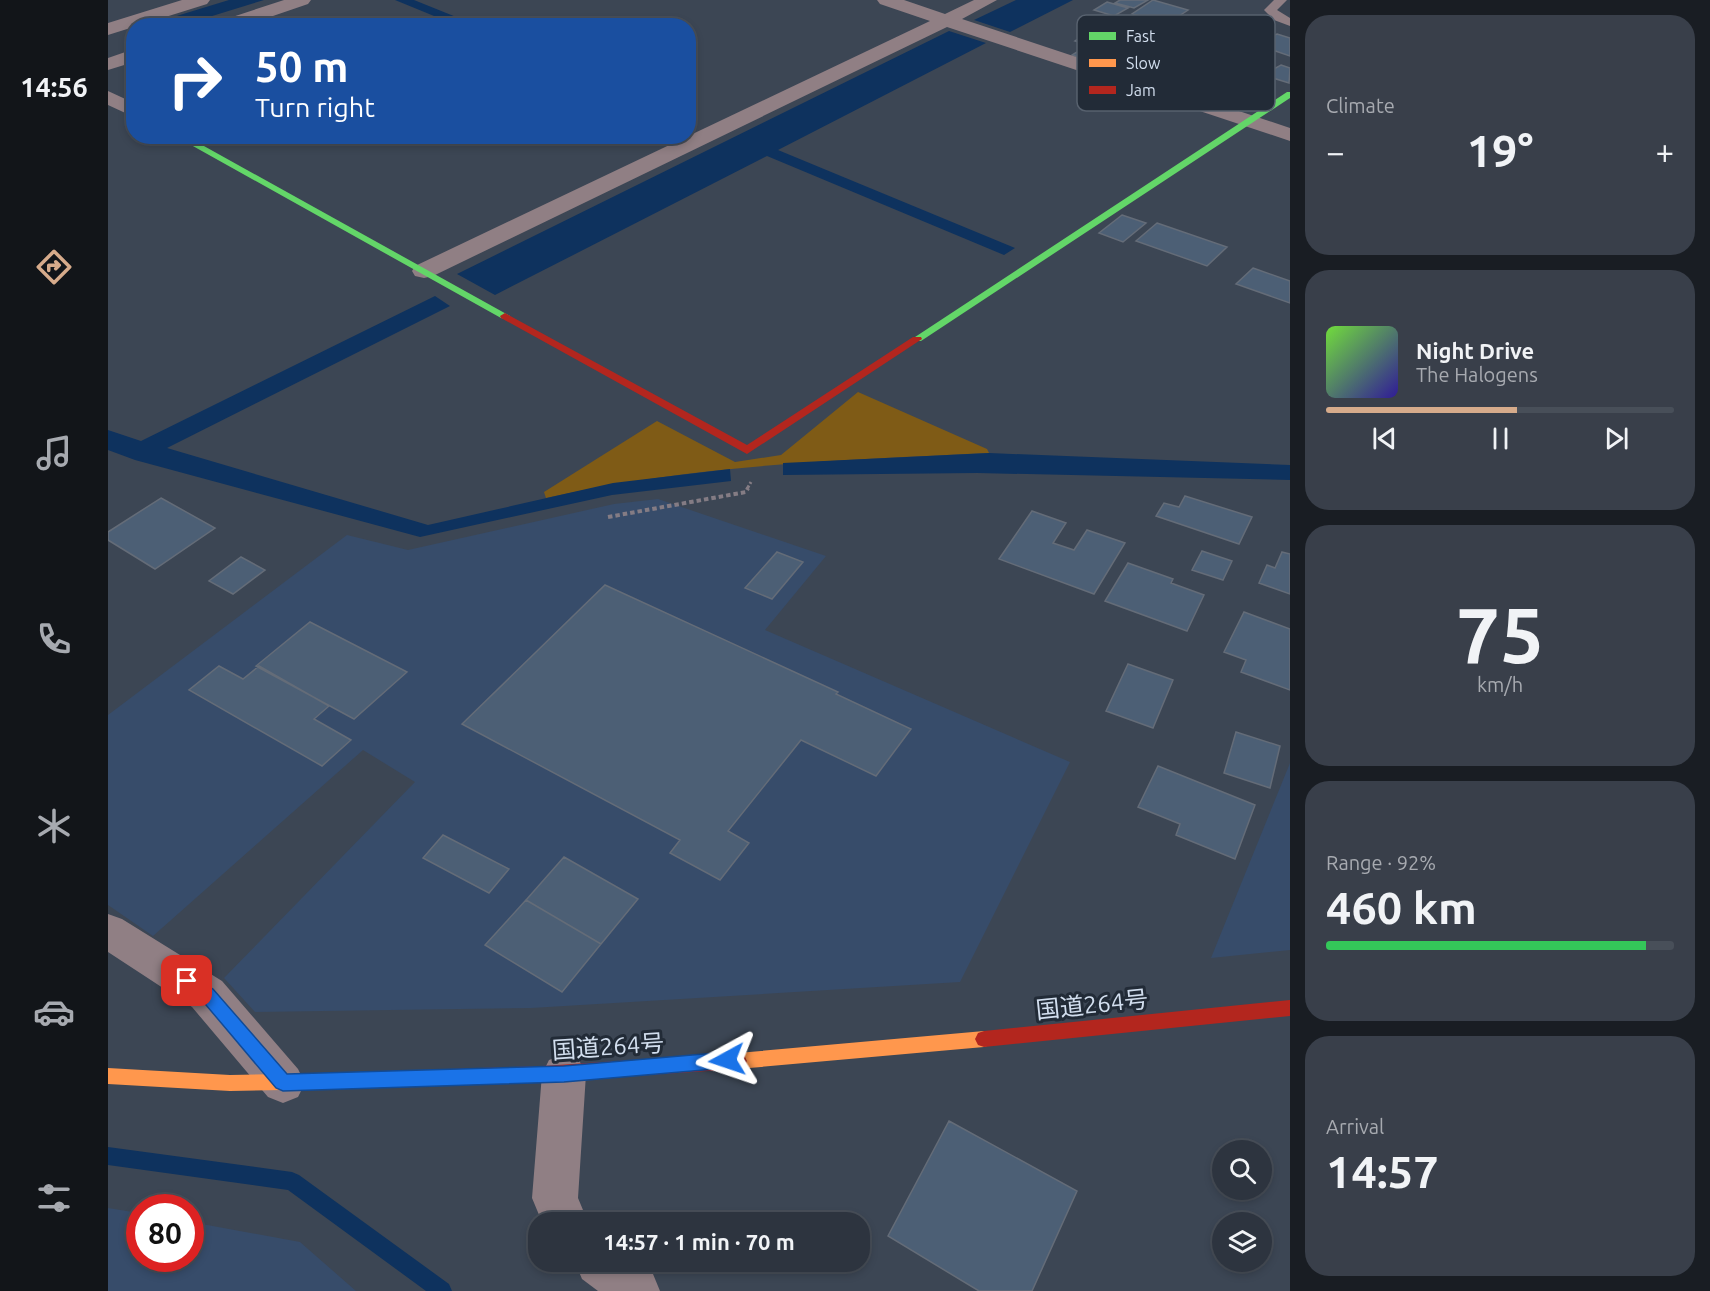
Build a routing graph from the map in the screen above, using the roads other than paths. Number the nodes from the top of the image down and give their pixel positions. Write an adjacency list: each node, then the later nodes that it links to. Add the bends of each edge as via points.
1 (201, 0): 6 (street)
2 (302, 0): 7 (street)
3 (886, 0): 8 (street)
4 (988, 0): 8 (street)
5 (1281, 0): 9 (lane, via 1270,10)
6 (143, 18)
7 (249, 18)
8 (946, 20): 14 (street); 23 (street)
9 (1290, 22)
10 (126, 23): 11 (street)
11 (108, 29)
12 (126, 58): 13 (street)
13 (108, 64)
14 (1077, 64)
15 (1290, 94): 17 (main road)
16 (108, 97): 18 (street)
17 (1275, 104)
18 (126, 107)
19 (1215, 111): 21 (street)
20 (1264, 111): 21 (main road)
21 (1247, 122): 22 (street); 26 (main road, via 747,450)
22 (1290, 135)
23 (696, 140)
24 (194, 144): 26 (main road)
25 (688, 144): 26 (street)
26 (424, 271)
27 (108, 931): 31 (street, via 207,994)
28 (1290, 1008): 29 (main road, 国道264号)
29 (564, 1074): 31 (main road, 国道264号); 32 (street, via 555,1198)
30 (108, 1076): 31 (main road, 国道264号)
31 (283, 1083)
32 (561, 1212)
33 (612, 1272): 34 (street)
34 (636, 1291)

